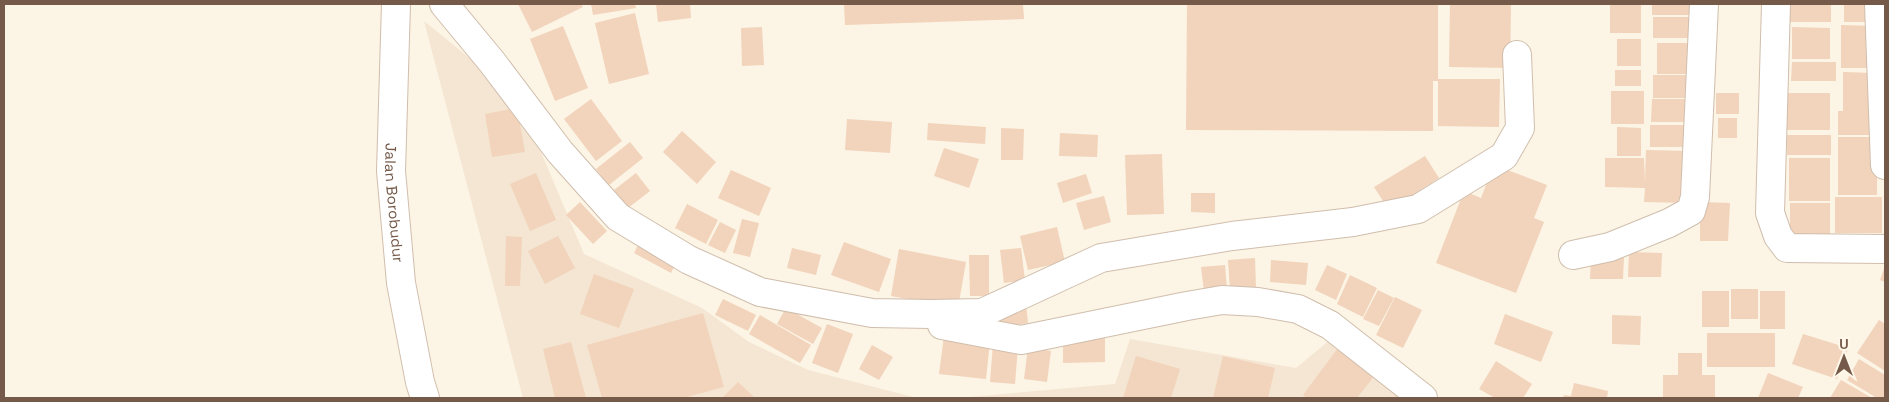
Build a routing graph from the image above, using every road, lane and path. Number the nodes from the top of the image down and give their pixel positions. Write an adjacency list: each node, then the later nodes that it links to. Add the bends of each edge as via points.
1 (396, 4): 11 (street, Jalan Borobudur, via 391,171 400,283)
2 (444, 4): 10 (street, via 560,152 618,217 689,260 760,292)
3 (1704, 4): 9 (street, via 1695,197 1691,211 1610,247)
4 (1776, 4): 8 (street, via 1770,214 1778,236 1787,248)
5 (1879, 4): 7 (street)
6 (1517, 54): 10 (street, via 1520,128 1504,156 1418,209 1353,222 1232,236 1101,258 982,312)
7 (1885, 165)
8 (1885, 249)
9 (1573, 255)
10 (872, 312): 12 (street, via 1021,340 1222,300 1258,302 1298,309 1330,326)
11 (425, 398)
12 (1423, 398)

